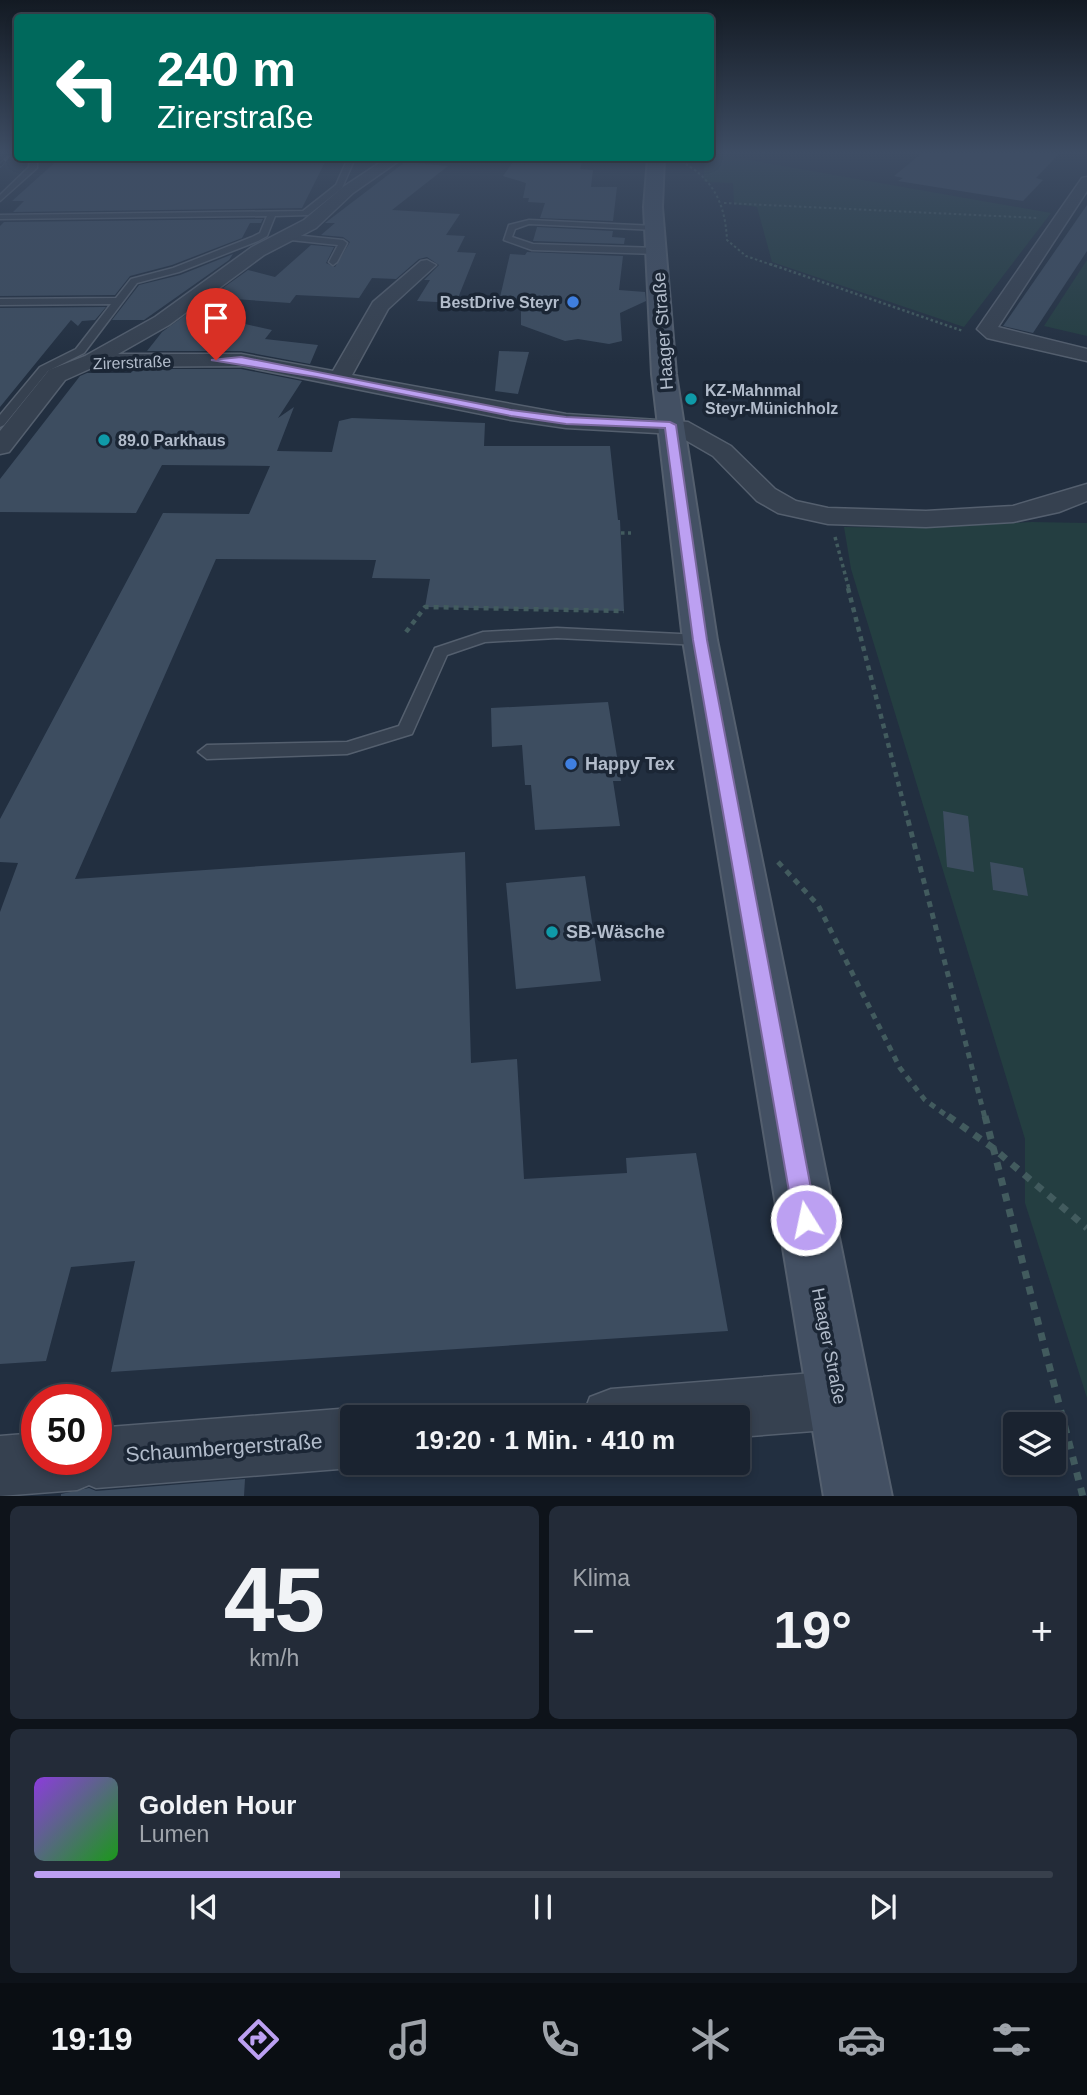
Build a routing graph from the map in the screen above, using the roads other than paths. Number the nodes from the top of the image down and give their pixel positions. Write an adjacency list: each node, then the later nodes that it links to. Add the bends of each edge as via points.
1 (267, 224): 13 (lane, via 261,236 176,270 136,279)
2 (311, 224): 8 (street)
3 (523, 224): 10 (lane, via 512,227 508,239 532,247)
4 (561, 224): 7 (lane)
5 (655, 224): 9 (main road, Haager Straße)
6 (1056, 224): 15 (street, via 987,329)
7 (600, 226): 9 (lane); 10 (lane)
8 (285, 237): 11 (lane, via 343,243); 16 (street, via 258,251 162,321)
9 (657, 239): 10 (lane); 19 (main road, Haager Straße)
10 (597, 249)
11 (333, 262)
12 (427, 265): 17 (street, via 380,306)
13 (117, 301): 14 (lane); 18 (lane, via 80,351 44,369)
14 (0, 302)
15 (1087, 355)
16 (91, 361): 17 (street, Zirerstraße, via 241,360); 20 (street, Zirerstraße, via 57,375)
17 (340, 378): 19 (street, Zirerstraße, via 566,421)
18 (0, 423)
19 (670, 425): 21 (street, Zirerstraße, via 705,438 766,495 787,507 828,516 926,519 1013,514); 22 (main road, Haager Straße)
20 (0, 447)
21 (1087, 492)
22 (700, 640): 23 (lane, via 557,633 483,637 441,652 406,730 347,748); 24 (main road, Haager Straße)
23 (207, 752)
24 (839, 1399): 25 (street); 30 (main road, Haager Straße)
25 (750, 1406)
26 (340, 1439): 27 (street, Schaumbergerstraße)
27 (112, 1457)
28 (21, 1464): 29 (street)
29 (0, 1465)
30 (859, 1496)

